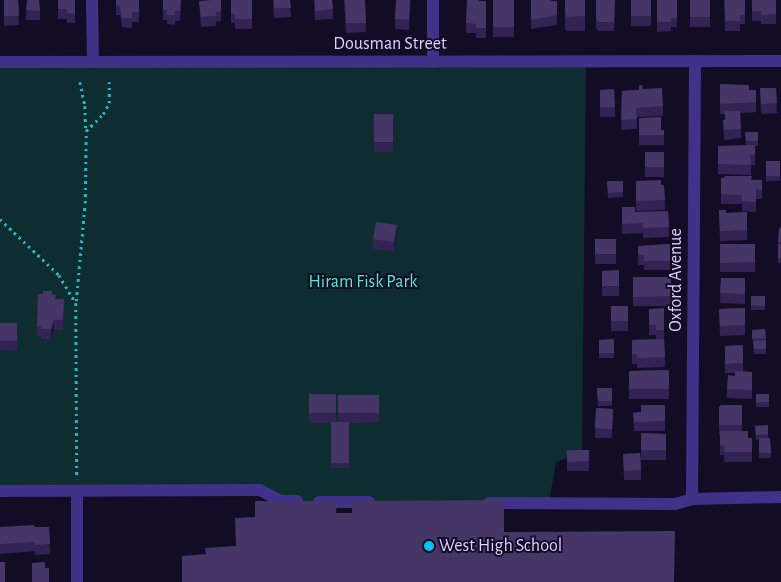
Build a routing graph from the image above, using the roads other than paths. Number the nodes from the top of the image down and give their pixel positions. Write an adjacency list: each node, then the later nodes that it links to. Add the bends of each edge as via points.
1 (92, 0): 6 (street)
2 (433, 0): 7 (street)
3 (694, 61): 4 (street, Dousman Street); 7 (street, Dousman Street); 11 (street, Oxford Avenue)
4 (781, 61)
5 (0, 62): 6 (street, Dousman Street)
6 (93, 62): 7 (street, Dousman Street)
7 (433, 62)
8 (0, 491): 9 (street)
9 (78, 491): 12 (street, via 260,490 281,501); 14 (street)
10 (781, 497): 11 (street)
11 (692, 499): 13 (street, via 675,504)
12 (380, 502)
13 (480, 503)
14 (77, 582)

